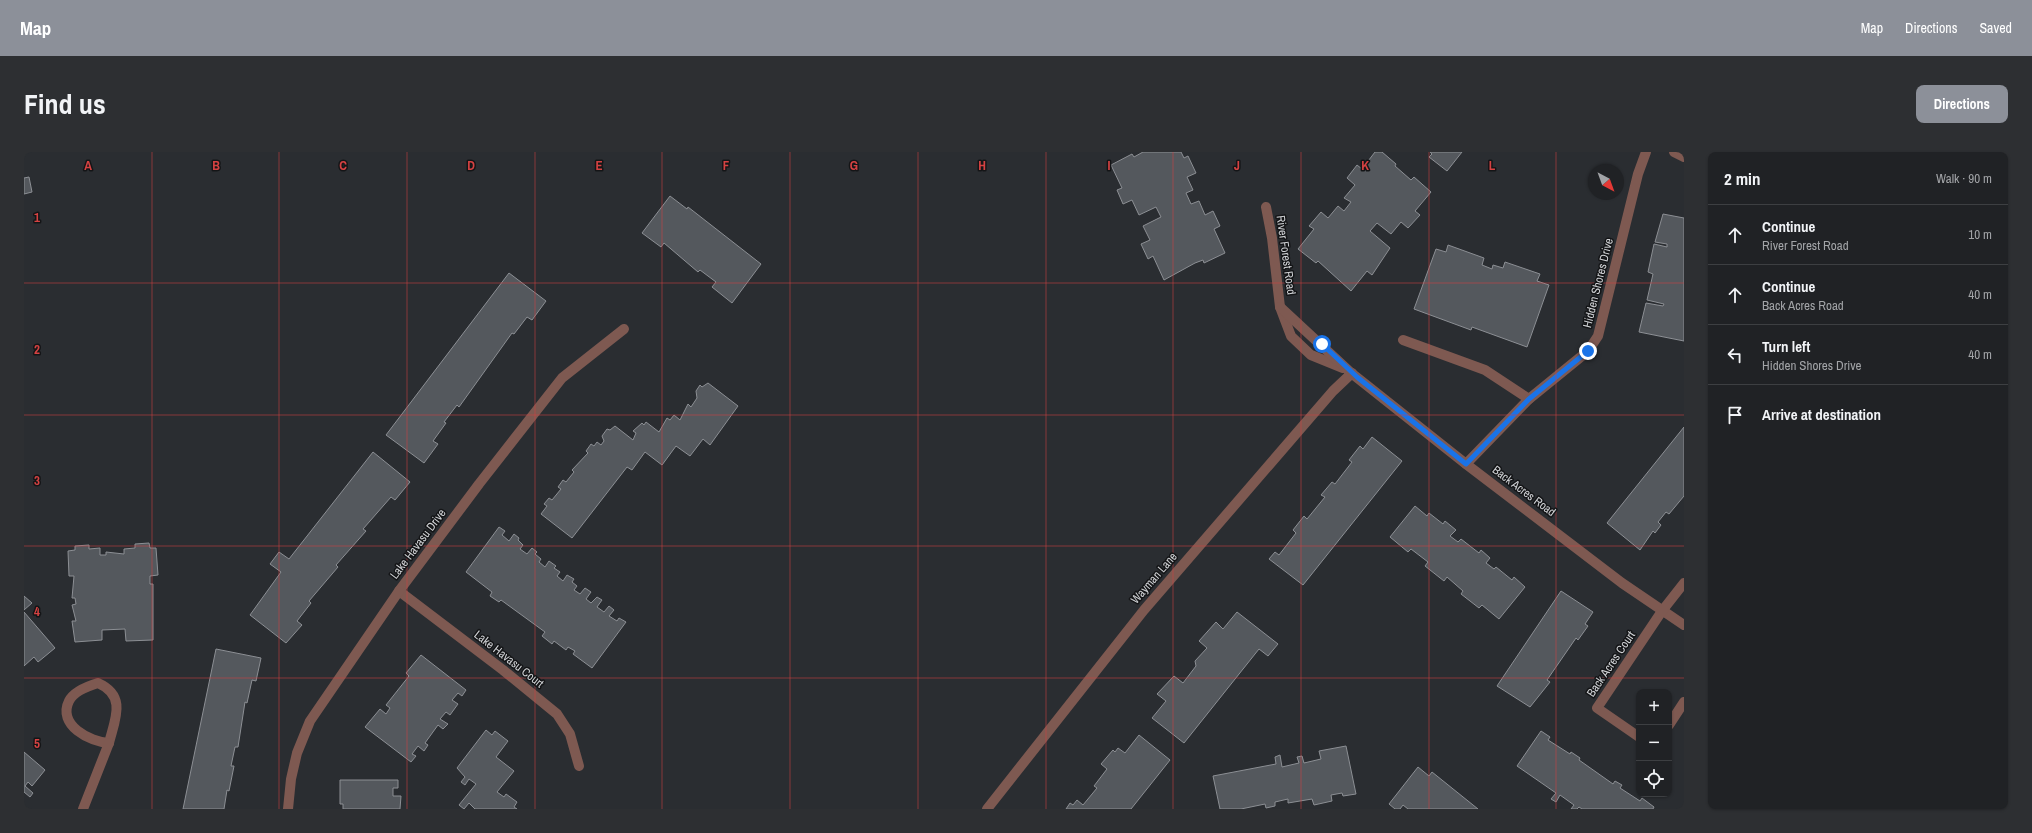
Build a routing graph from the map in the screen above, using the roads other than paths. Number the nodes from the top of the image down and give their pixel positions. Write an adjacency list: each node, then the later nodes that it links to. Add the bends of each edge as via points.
1 (1646, 152): 9 (street, Hidden Shores Drive, via 1638,174 1598,336 1588,351)
2 (1674, 152): 3 (street)
3 (1684, 157)
4 (1266, 207): 5 (street, River Forest Road)
5 (1280, 307): 8 (street, River Forest Road); 8 (street, River Forest Road, via 1291,336 1311,355)
6 (624, 329): 12 (street, Lake Havasu Drive, via 562,378)
7 (1403, 340): 9 (street, via 1485,370)
8 (1352, 373): 10 (street, Back Acres Road); 22 (street, Wayman Lane, via 1332,391 1144,610)
9 (1529, 399): 10 (street, Hidden Shores Drive)
10 (1466, 464): 13 (street, Back Acres Road)
11 (1684, 583): 13 (street)
12 (399, 591): 19 (street, Lake Havasu Court, via 557,714 570,734); 21 (street, Lake Havasu Drive, via 310,721 297,753)
13 (1662, 611): 14 (street, Back Acres Road); 17 (street, Back Acres Court, via 1597,708)
14 (1684, 625)
15 (1684, 702): 16 (street)
16 (1672, 720)
17 (1636, 735)
18 (109, 743): 18 (street, via 118,708 115,696 107,687 98,683 84,688 70,699 67,706 68,716 73,728 85,737); 20 (street)
19 (579, 766)
20 (83, 809)
21 (288, 809)
22 (986, 809)

